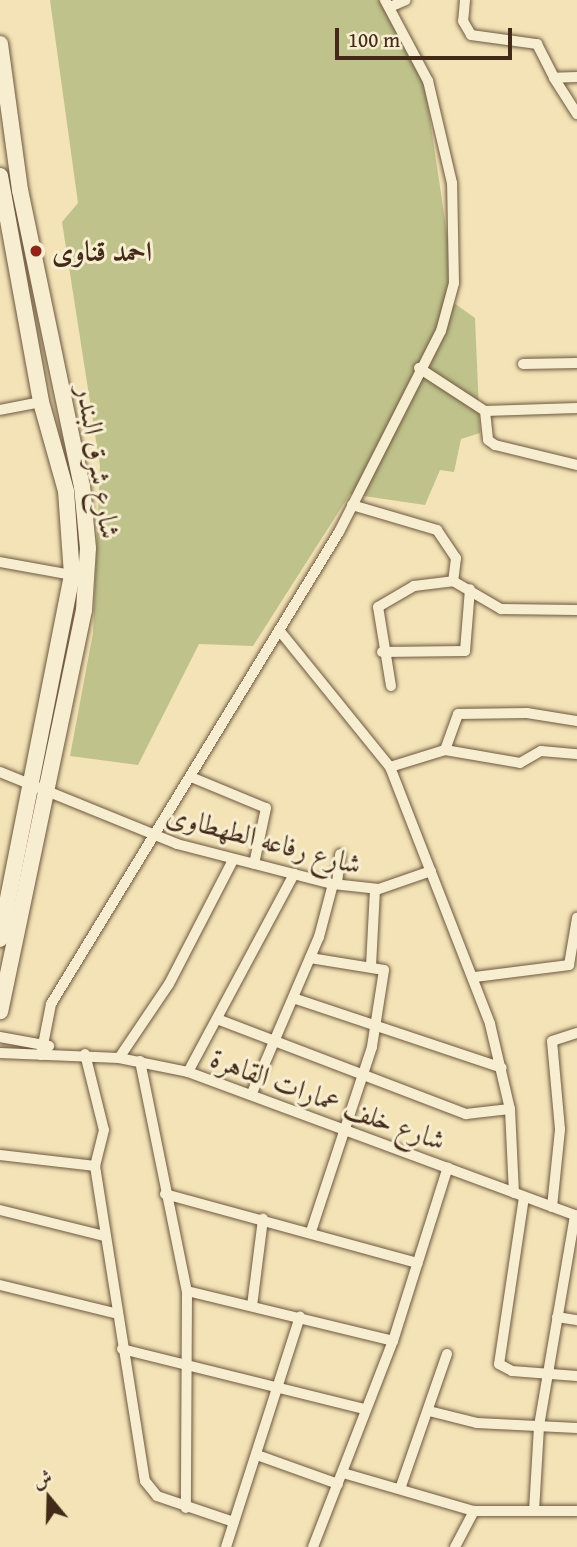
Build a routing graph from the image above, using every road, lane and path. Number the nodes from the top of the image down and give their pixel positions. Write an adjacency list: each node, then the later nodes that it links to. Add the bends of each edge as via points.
1 (406, 0): 3 (street)
2 (465, 0): 6 (street, via 463,21 471,35 537,44)
3 (387, 3): 11 (street, via 433,97 457,222 448,308)
4 (0, 44): 12 (main road, شارع شرق البندر, via 20,190)
5 (577, 77): 6 (street)
6 (554, 78): 7 (street)
7 (577, 114)
8 (0, 176): 13 (main road, شارع شرق البندر)
9 (577, 363): 10 (street)
10 (523, 364)
11 (419, 368): 16 (street); 20 (street)
12 (62, 398): 13 (main road); 17 (main road, شارع شرق البندر)
13 (41, 402): 15 (street); 18 (main road, شارع شرق البندر)
14 (577, 408): 16 (street)
15 (0, 410)
16 (485, 411): 19 (street, via 488,440 495,445)
17 (67, 422): 18 (main road); 36 (main road, شارع شرق البندر, via 86,517 87,579)
18 (48, 429): 22 (main road, شارع شرق البندر, via 66,491)
19 (577, 465)
20 (352, 505): 23 (street, via 437,530 456,558); 26 (street)
21 (0, 562): 22 (street)
22 (72, 575): 35 (main road, شارع شرق البندر)
23 (453, 581): 24 (street); 27 (street, via 414,586 380,603)
24 (470, 589): 25 (street, via 501,609); 27 (street, via 465,651)
25 (577, 610)
26 (279, 630): 32 (street); 34 (street)
27 (382, 652): 28 (street)
28 (391, 686)
29 (577, 721): 30 (street, via 527,713 458,714)
30 (444, 750): 31 (street, via 520,763 541,751); 32 (street)
31 (577, 754)
32 (390, 766): 41 (street)
33 (0, 772): 35 (street, شارع رفاعه الطهطاوى)
34 (191, 777): 37 (street); 40 (street, via 266,808)
35 (34, 784): 36 (street, شارع رفاعه الطهطاوى); 46 (main road, شارع شرق البندر)
36 (50, 789): 37 (street, شارع رفاعه الطهطاوى); 52 (main road, شارع شرق البندر)
37 (159, 836): 39 (street, شارع رفاعه الطهطاوى); 58 (street, via 51,1004)
38 (340, 854): 43 (street)
39 (233, 860): 40 (street, شارع رفاعه الطهطاوى); 61 (street, via 169,984)
40 (254, 864): 42 (street, شارع رفاعه الطهطاوى)
41 (431, 871): 44 (street, شارع رفاعه الطهطاوى); 50 (street)
42 (294, 874): 43 (street, شارع رفاعه الطهطاوى); 53 (street)
43 (335, 884): 44 (street, شارع رفاعه الطهطاوى); 47 (street)
44 (375, 889): 48 (street)
45 (577, 918): 49 (street)
46 (0, 939)
47 (310, 958): 48 (street); 51 (street)
48 (371, 966): 54 (street, via 384,970)
49 (573, 966): 50 (street)
50 (475, 977): 63 (street)
51 (293, 998): 54 (street); 57 (street)
52 (0, 1011)
53 (217, 1019): 57 (street); 65 (street)
54 (376, 1025): 63 (street); 64 (street)
55 (577, 1033): 74 (street, via 552,1041 559,1129)
56 (0, 1037): 58 (street, شارع خلف عمارات القاهرة)
57 (276, 1040): 64 (street); 66 (street)
58 (42, 1049): 59 (street, شارع خلف عمارات القاهرة); 60 (street, شارع خلف عمارات القاهرة)
59 (0, 1053)
60 (85, 1054): 61 (street, شارع خلف عمارات القاهرة); 70 (street, via 104,1130)
61 (119, 1058): 62 (street, شارع خلف عمارات القاهرة)
62 (140, 1061): 65 (street, شارع خلف عمارات القاهرة); 72 (street)
63 (502, 1068): 67 (street)
64 (363, 1070): 67 (street, via 466,1114); 68 (street)
65 (188, 1072): 66 (street, شارع خلف عمارات القاهرة)
66 (252, 1093): 68 (street, شارع خلف عمارات القاهرة)
67 (510, 1109): 73 (street)
68 (342, 1126): 71 (street, شارع خلف عمارات القاهرة); 78 (street)
69 (0, 1155): 70 (street)
70 (96, 1166): 79 (street)
71 (448, 1167): 73 (street, شارع خلف عمارات القاهرة); 80 (street)
72 (165, 1195): 77 (street); 82 (street)
73 (519, 1195): 74 (street, شارع خلف عمارات القاهرة); 92 (street, via 499,1364)
74 (552, 1207): 76 (street, شارع خلف عمارات القاهرة)
75 (0, 1210): 79 (street)
76 (576, 1216): 86 (street)
77 (263, 1219): 78 (street); 83 (street)
78 (311, 1231): 80 (street)
79 (104, 1236): 84 (street)
80 (418, 1263): 88 (street)
81 (0, 1285): 84 (street)
82 (187, 1290): 83 (street); 91 (street)
83 (252, 1306): 85 (street)
84 (114, 1313): 89 (street)
85 (300, 1317): 88 (street); 94 (street)
86 (557, 1317): 87 (street); 92 (street)
87 (577, 1320)
88 (393, 1341): 95 (street)
89 (122, 1349): 91 (street); 103 (street, via 145,1481 157,1496)
90 (447, 1354): 96 (street)
91 (183, 1361): 94 (street); 103 (street)
92 (546, 1374): 93 (street); 97 (street)
93 (577, 1376)
94 (282, 1383): 95 (street); 99 (street)
95 (365, 1409): 100 (street)
96 (429, 1410): 97 (street, via 477,1423); 102 (street)
97 (539, 1426): 98 (street); 105 (street)
98 (577, 1428)
99 (257, 1455): 101 (street); 107 (street)
100 (342, 1473): 101 (street); 102 (street)
101 (338, 1485): 109 (street)
102 (400, 1489): 104 (street)
103 (186, 1508): 107 (street)
104 (474, 1511): 105 (street); 110 (street)
105 (534, 1511): 106 (street)
106 (577, 1511)
107 (234, 1522): 108 (street)
108 (226, 1547)
109 (313, 1547)
110 (455, 1547)

